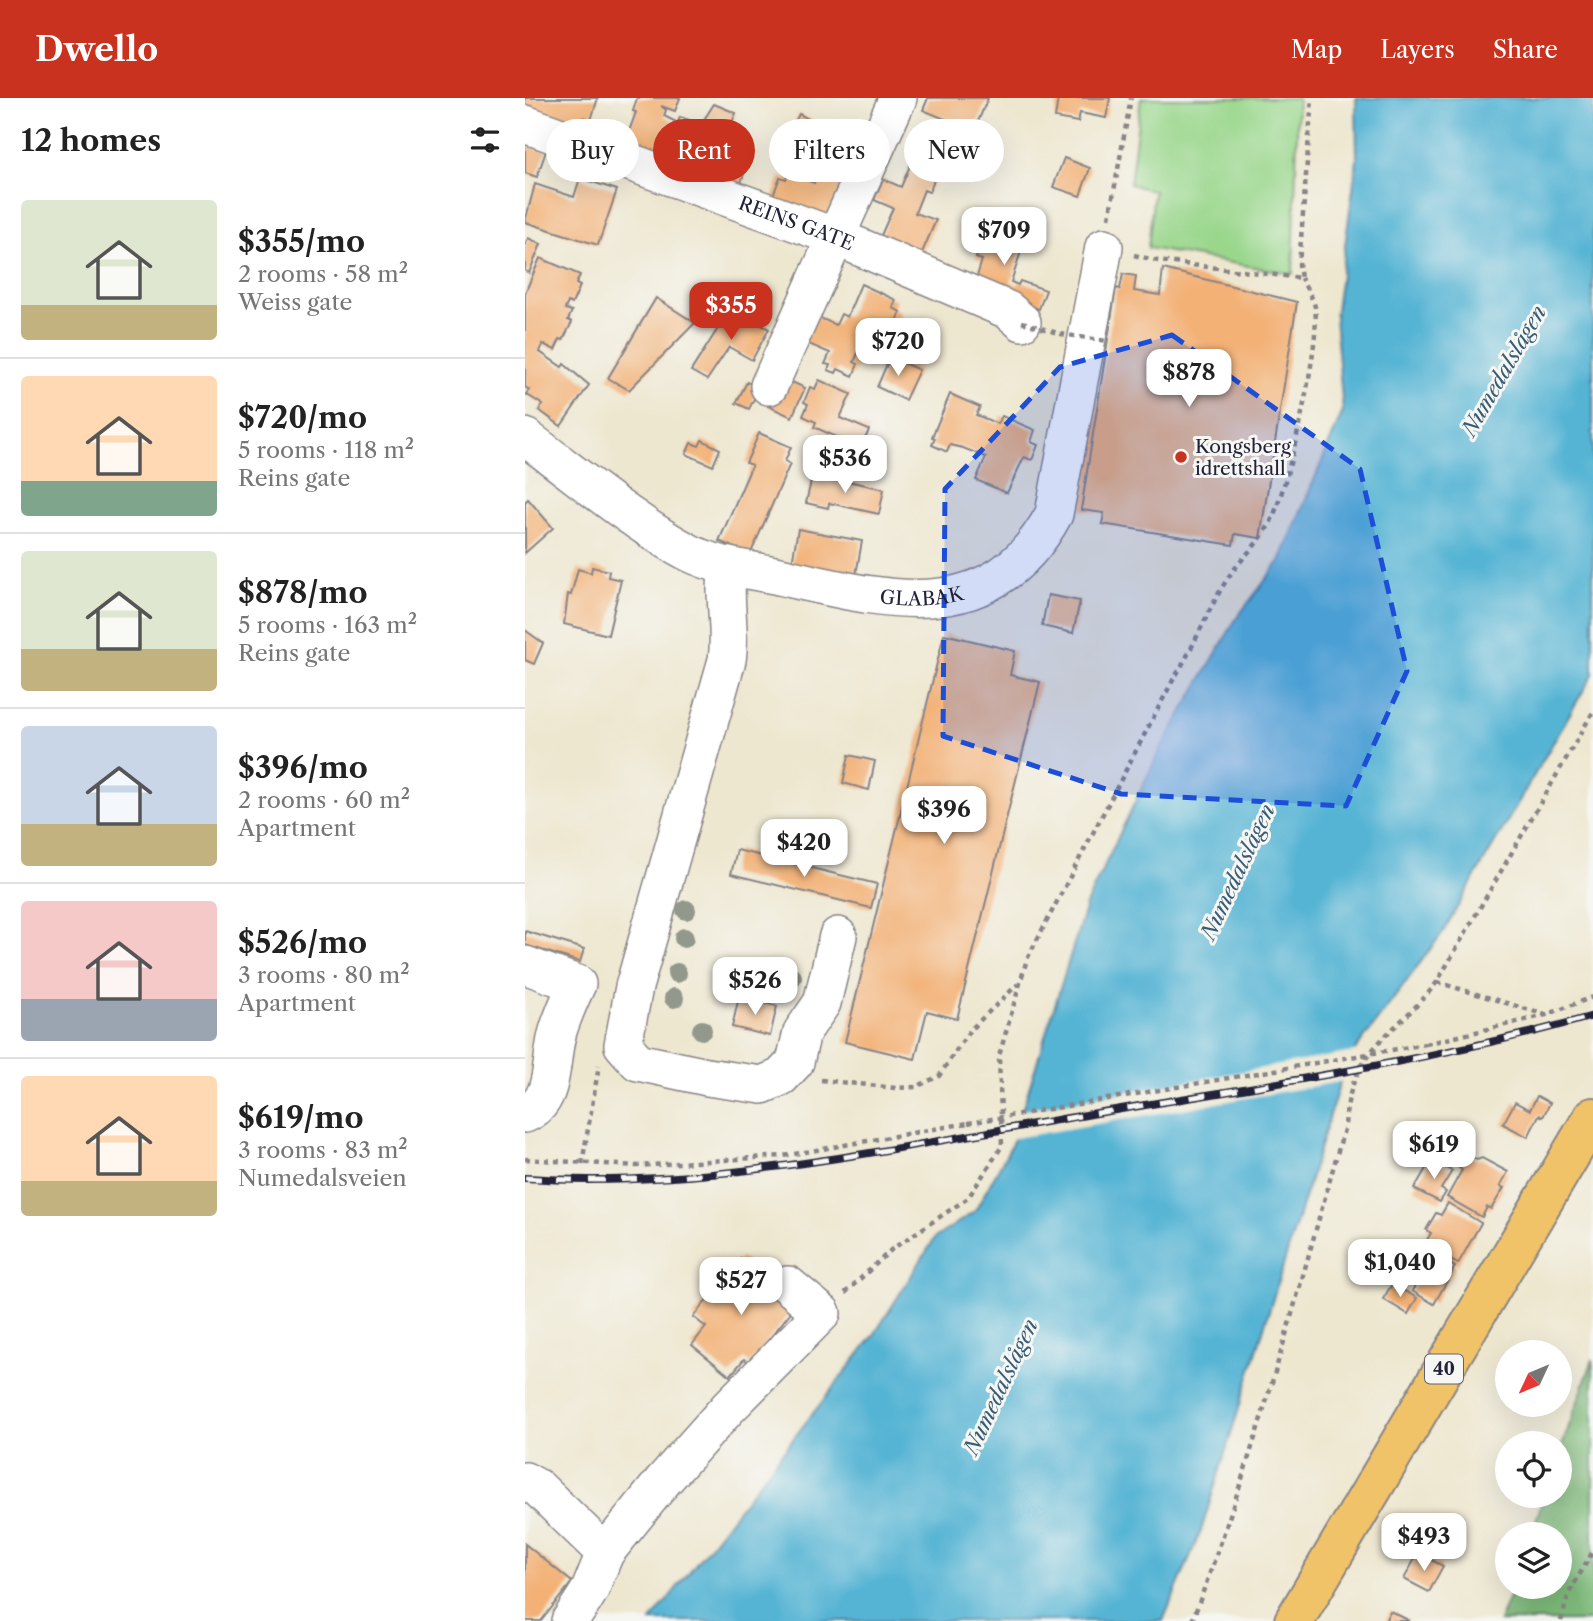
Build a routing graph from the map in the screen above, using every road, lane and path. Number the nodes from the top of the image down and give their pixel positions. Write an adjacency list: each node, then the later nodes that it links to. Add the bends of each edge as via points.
1 (898, 98): 5 (street)
2 (1131, 98): 6 (path)
3 (1312, 98): 7 (path)
4 (525, 124): 5 (street, REINS GATE)
5 (836, 237): 8 (street, REINS GATE, via 1008,310); 10 (street)
6 (1104, 247): 7 (path, via 1158,261); 12 (street, GLABAK, via 1055,514 1039,543 1017,566 974,589 916,601)
7 (1301, 278): 17 (path, via 1315,307 1312,350 1274,515 1263,537 1242,555 1217,596 1027,959)
8 (1022, 322): 9 (path, bridge)
9 (1107, 341)
10 (769, 386)
11 (525, 437): 12 (street, GLABAK, via 651,528 691,553)
12 (728, 566): 19 (street, via 723,590 730,638 727,660)
13 (1593, 712): 16 (path)
14 (838, 936): 23 (street, via 822,1003 802,1032 795,1062)
15 (525, 965): 18 (street)
16 (1437, 982): 21 (path); 34 (path, via 1372,1046 1346,1100 1345,1126 1269,1394 1227,1531)
17 (1019, 983): 23 (path, via 970,1030 939,1076 916,1087); 29 (path, via 999,1056 1002,1146 968,1198 892,1249)
18 (577, 984): 19 (street); 24 (street, via 557,1032 547,1093 534,1111)
19 (634, 987): 22 (street)
20 (1593, 997): 21 (path)
21 (1546, 1016): 27 (path, bridge, via 1426,1044 783,1156 636,1166)
22 (623, 1045): 23 (street, via 638,1062 707,1077 762,1085); 27 (path, via 599,1065)
23 (781, 1077)
24 (525, 1114)
25 (1593, 1117): 35 (main road, 40)
26 (525, 1159): 27 (path)
27 (582, 1164)
28 (788, 1285): 29 (street)
29 (823, 1313): 32 (street, via 694,1445)
30 (525, 1481): 32 (street)
31 (1593, 1550): 36 (path, via 1569,1593)
32 (605, 1553): 33 (street, via 590,1590)
33 (570, 1621)
34 (1192, 1621)
35 (1294, 1621)
36 (1561, 1621)

